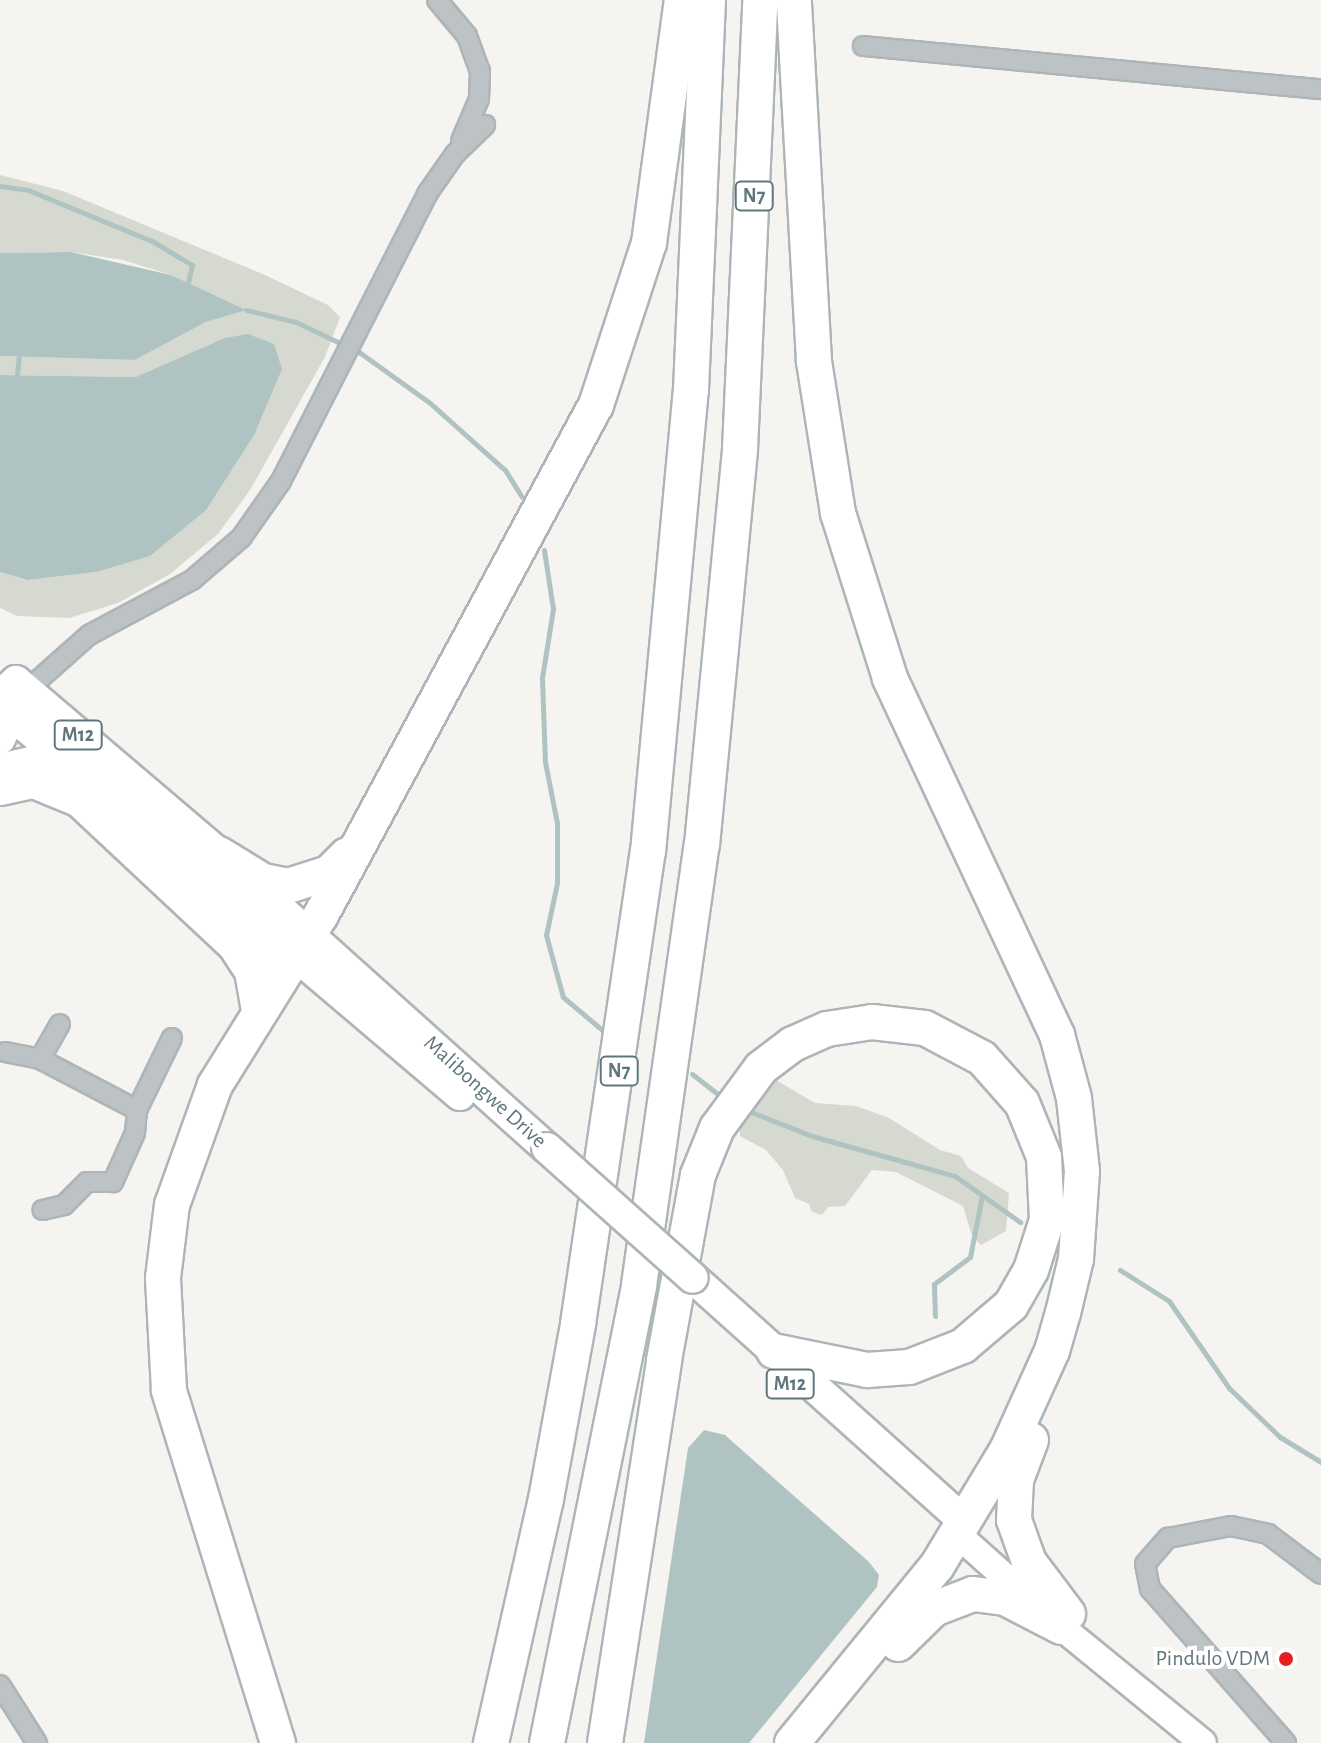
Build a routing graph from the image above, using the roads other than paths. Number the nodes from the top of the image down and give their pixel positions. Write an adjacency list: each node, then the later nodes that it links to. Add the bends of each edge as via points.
1 (437, 0): 9 (street, via 467,36 480,71 479,99)
2 (682, 0): 14 (highway, via 655,214 610,370 580,439)
3 (708, 0): 36 (highway, N7, via 691,390 661,736 617,1082 557,1441)
4 (760, 0): 37 (highway, N7, via 744,391 714,743 669,1094 619,1399)
5 (794, 0): 29 (highway, via 814,361 841,525 890,678 1044,1001 1074,1098 1082,1171 1079,1232)
6 (863, 46): 7 (street)
7 (1321, 89)
8 (485, 125): 9 (street)
9 (455, 154): 10 (street, via 427,194 274,493 241,538 192,580 103,625)
10 (12, 695): 13 (main road, Malibongwe Drive / M12); 15 (main road, Malibongwe Drive / M12)
11 (0, 769): 13 (main road, via 34,761)
12 (0, 788): 18 (highway, via 34,781 80,800 235,945 252,971)
13 (100, 789): 16 (main road, Malibongwe Drive / M12)
14 (362, 841): 15 (highway, via 329,873 288,886 263,881); 17 (highway)
15 (219, 854): 17 (main road, Malibongwe Drive / M12)
16 (222, 890): 17 (main road, Malibongwe Drive / M12); 18 (highway, via 268,970)
17 (304, 945): 21 (highway); 27 (main road, Malibongwe Drive / M12, bridge)
18 (258, 1005): 21 (highway)
19 (60, 1024): 23 (street)
20 (172, 1038): 25 (street)
21 (242, 1042): 35 (highway, via 199,1121 172,1205 165,1244 164,1314 177,1424)
22 (3, 1049): 23 (street); 24 (street)
23 (40, 1059): 25 (street)
24 (0, 1071)
25 (137, 1110): 26 (street, via 135,1133 113,1182 87,1182 64,1205)
26 (43, 1210)
27 (691, 1286): 28 (main road, Malibongwe Drive / M12); 30 (main road, Malibongwe Drive / M12, via 890,1474)
28 (774, 1351): 30 (main road, Malibongwe Drive / M12); 38 (highway, via 867,1370 909,1367 963,1346 1011,1305 1031,1270 1047,1220 1044,1157 1022,1103 982,1058 925,1028 872,1022 827,1029 793,1044 761,1068 717,1128 698,1175)
29 (1052, 1351): 30 (highway, via 1007,1450); 32 (highway, via 1050,1385 1016,1480 1014,1520 1029,1562)
30 (961, 1528): 32 (main road, M12); 39 (highway, via 937,1566)
31 (1321, 1574): 41 (street, via 1268,1534 1231,1526 1168,1538 1145,1564 1150,1589)
32 (1064, 1621): 39 (highway, via 995,1595 953,1599 921,1620); 40 (main road, M12)
33 (0, 1685): 34 (street)
34 (37, 1743)
35 (278, 1743)
36 (491, 1743)
37 (547, 1743)
38 (605, 1743)
39 (793, 1743)
40 (1203, 1743)
41 (1286, 1743)

